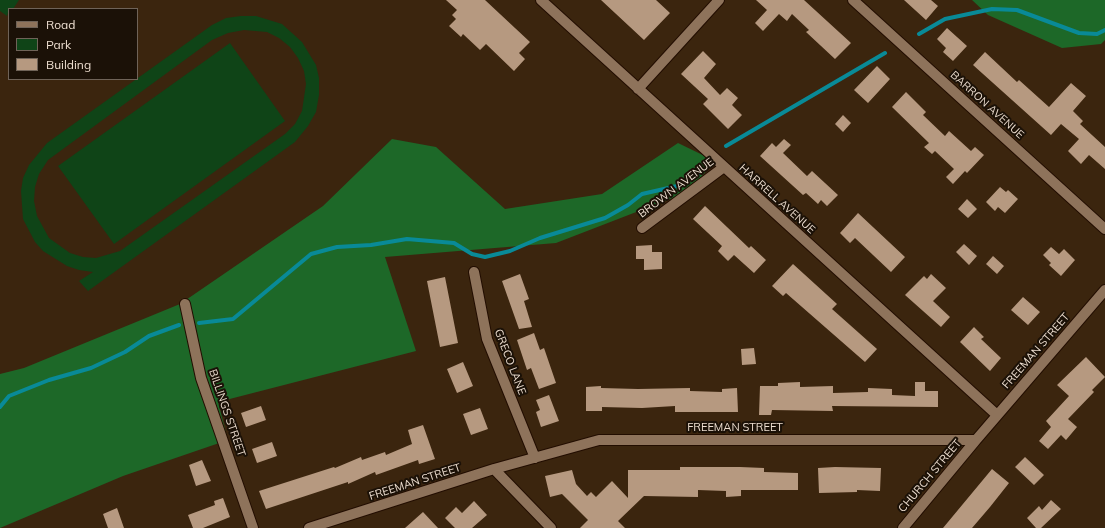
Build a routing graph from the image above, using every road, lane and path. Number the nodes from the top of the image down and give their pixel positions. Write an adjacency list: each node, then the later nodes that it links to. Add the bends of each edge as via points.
1 (541, 0): 4 (street, HARRELL AVENUE)
2 (719, 0): 4 (street)
3 (853, 0): 7 (street, BARRON AVENUE)
4 (638, 90): 5 (street, HARRELL AVENUE)
5 (724, 167): 6 (street, BROWN AVENUE); 11 (street, HARRELL AVENUE)
6 (642, 228)
7 (1105, 229)
8 (474, 272): 13 (street, GRECO LANE, via 487,339)
9 (1105, 290): 11 (street, FREEMAN STREET)
10 (185, 304): 15 (street, BILLINGS STREET, via 201,378)
11 (997, 415): 12 (street, FREEMAN STREET)
12 (976, 440): 13 (street, FREEMAN STREET, via 599,440); 18 (street, CHURCH STREET)
13 (535, 458): 14 (street, FREEMAN STREET)
14 (494, 469): 16 (street, FREEMAN STREET); 17 (street)
15 (254, 528)
16 (309, 528)
17 (550, 528)
18 (903, 528)

